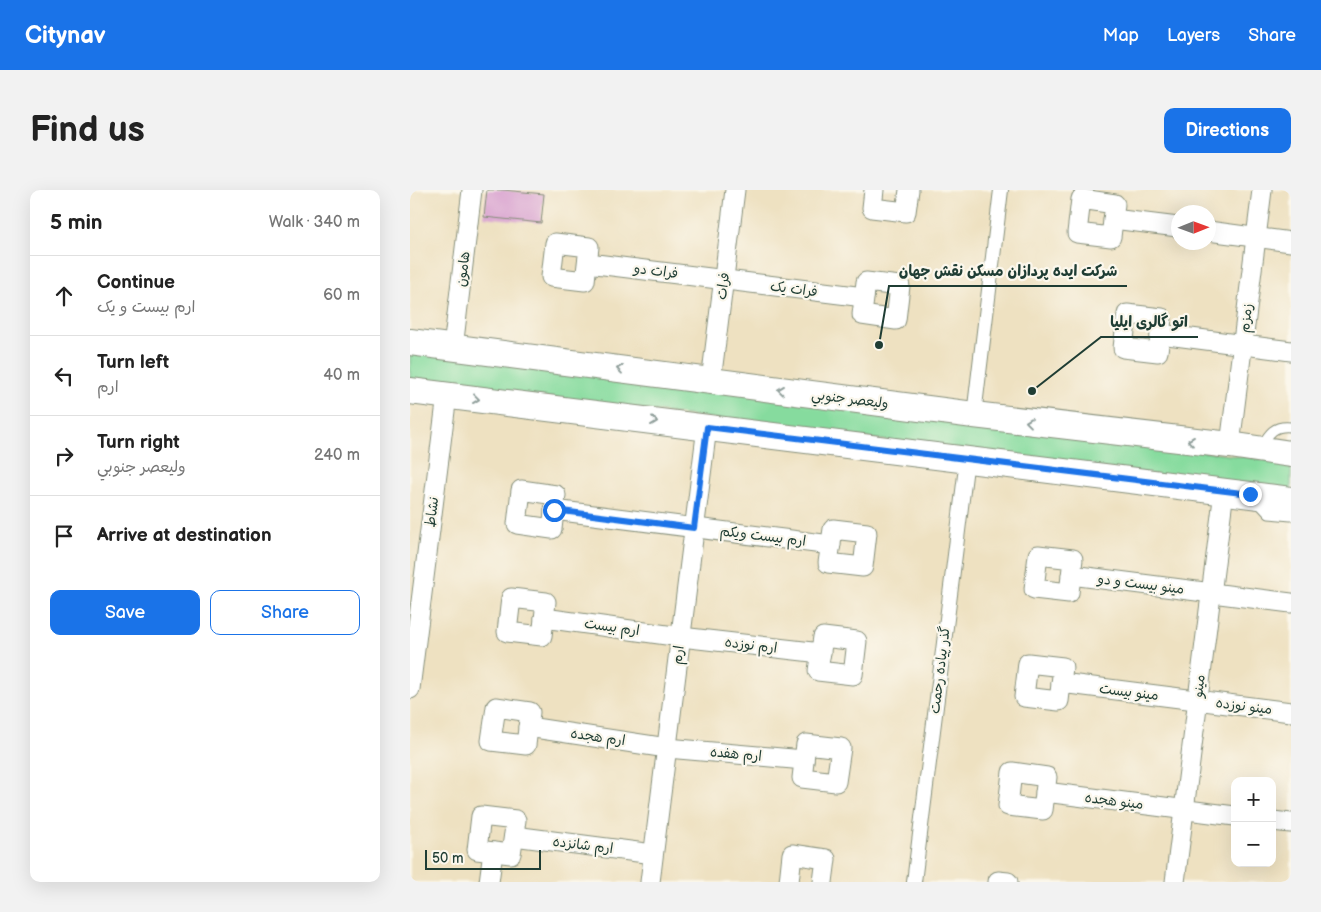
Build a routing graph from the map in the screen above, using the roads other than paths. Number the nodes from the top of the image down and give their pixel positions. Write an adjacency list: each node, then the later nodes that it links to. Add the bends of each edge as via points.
1 (472, 190): 18 (street, هامون)
2 (735, 190): 13 (street, فرات)
3 (874, 190): 4 (street, via 872,208 906,212)
4 (909, 190)
5 (1001, 190): 23 (street)
6 (1262, 190): 10 (street, زمزم)
7 (1114, 219): 8 (street)
8 (1171, 227)
9 (1216, 232): 10 (street)
10 (1256, 237): 11 (street); 17 (street, زمزم)
11 (1291, 242)
12 (588, 263): 13 (street, فرات دو)
13 (724, 280): 14 (street, فرات یک); 20 (street, فرات)
14 (864, 297)
15 (1160, 334): 17 (street)
16 (410, 342): 18 (main road, وليعصر جنوبي)
17 (1243, 345): 19 (street); 26 (street, زمزم)
18 (453, 348): 20 (main road, وليعصر جنوبي, one-way to 18)
19 (1291, 351)
20 (711, 381): 23 (main road, وليعصر جنوبي, one-way to 20)
21 (410, 391): 22 (main road)
22 (447, 395): 24 (main road, one-way to 24); 44 (street, نشاط)
23 (974, 416): 26 (main road, وليعصر جنوبي, one-way to 23)
24 (707, 427): 29 (main road); 35 (street, ارم)
25 (1291, 427): 27 (lane, via 1282,426 1268,434)
26 (1230, 445): 27 (main road, وليعصر جنوبي)
27 (1259, 449): 28 (main road, وليعصر جنوبي)
28 (1291, 454)
29 (967, 459): 30 (main road); 62 (street, گذر پیاده رحمت)
30 (1224, 491): 31 (main road); 38 (street, مینو)
31 (1250, 494): 32 (main road); 34 (lane, via 1269,514)
32 (1291, 500)
33 (554, 510): 35 (street, ارم بیست ویکم)
34 (1291, 516)
35 (694, 528): 36 (street, ارم بیست ویکم); 41 (street, ارم)
36 (830, 545)
37 (1071, 575): 38 (street, مینو بیست و دو)
38 (1211, 593): 39 (street, مینو بیست و دو); 45 (street, مینو)
39 (1291, 603)
40 (544, 618): 41 (street, ارم بیست)
41 (681, 637): 42 (street, ارم نوزده); 48 (street, ارم)
42 (821, 653)
43 (1061, 683): 45 (street, مینو بیست)
44 (410, 689)
45 (1198, 700): 46 (street, مینو نوزده); 51 (street, مینو)
46 (1291, 712)
47 (528, 727): 48 (street, ارم هجده)
48 (667, 748): 49 (street, ارم هفده); 57 (street, ارم)
49 (804, 760)
50 (1045, 792): 51 (street, مینو هجده)
51 (1184, 810): 52 (street, مینو هجده); 65 (street, مینو)
52 (1231, 816)
53 (1276, 821): 54 (street)
54 (1291, 823)
55 (514, 836): 56 (street, via 511,854); 56 (street, via 516,820 481,816 477,850); 57 (street, ارم شانزده)
56 (493, 852): 58 (street)
57 (653, 854): 59 (street, ارم)
58 (489, 882)
59 (650, 882)
60 (788, 882): 61 (street, via 792,854 826,859)
61 (824, 882)
62 (914, 882)
63 (998, 882): 64 (street)
64 (1008, 882)
65 (1175, 882)

